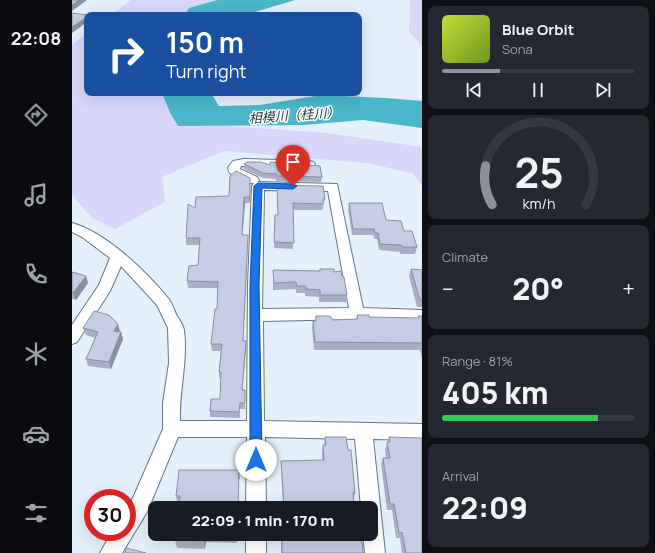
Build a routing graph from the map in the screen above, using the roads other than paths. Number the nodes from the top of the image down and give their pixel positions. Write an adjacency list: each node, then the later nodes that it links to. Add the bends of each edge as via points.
1 (309, 164): 2 (street, via 244,162 237,163 234,167 234,171)
2 (266, 186): 5 (street, via 333,187); 6 (street, via 258,186)
3 (72, 227): 4 (street, via 87,234)
4 (118, 256): 8 (street, via 105,287); 9 (street, via 163,302 176,328 177,363 171,403)
5 (357, 313): 6 (street); 7 (street)
6 (255, 315): 10 (street)
7 (422, 316)
8 (72, 338)
9 (172, 429): 10 (street); 15 (street)
10 (256, 429): 11 (street); 13 (street)
11 (363, 431): 12 (street); 14 (street)
12 (422, 432)
13 (256, 501)
14 (370, 501)
15 (136, 511)
16 (117, 541): 19 (street)
17 (256, 541): 20 (street)
18 (374, 541): 21 (street)
19 (110, 553)
20 (256, 553)
21 (375, 553)

